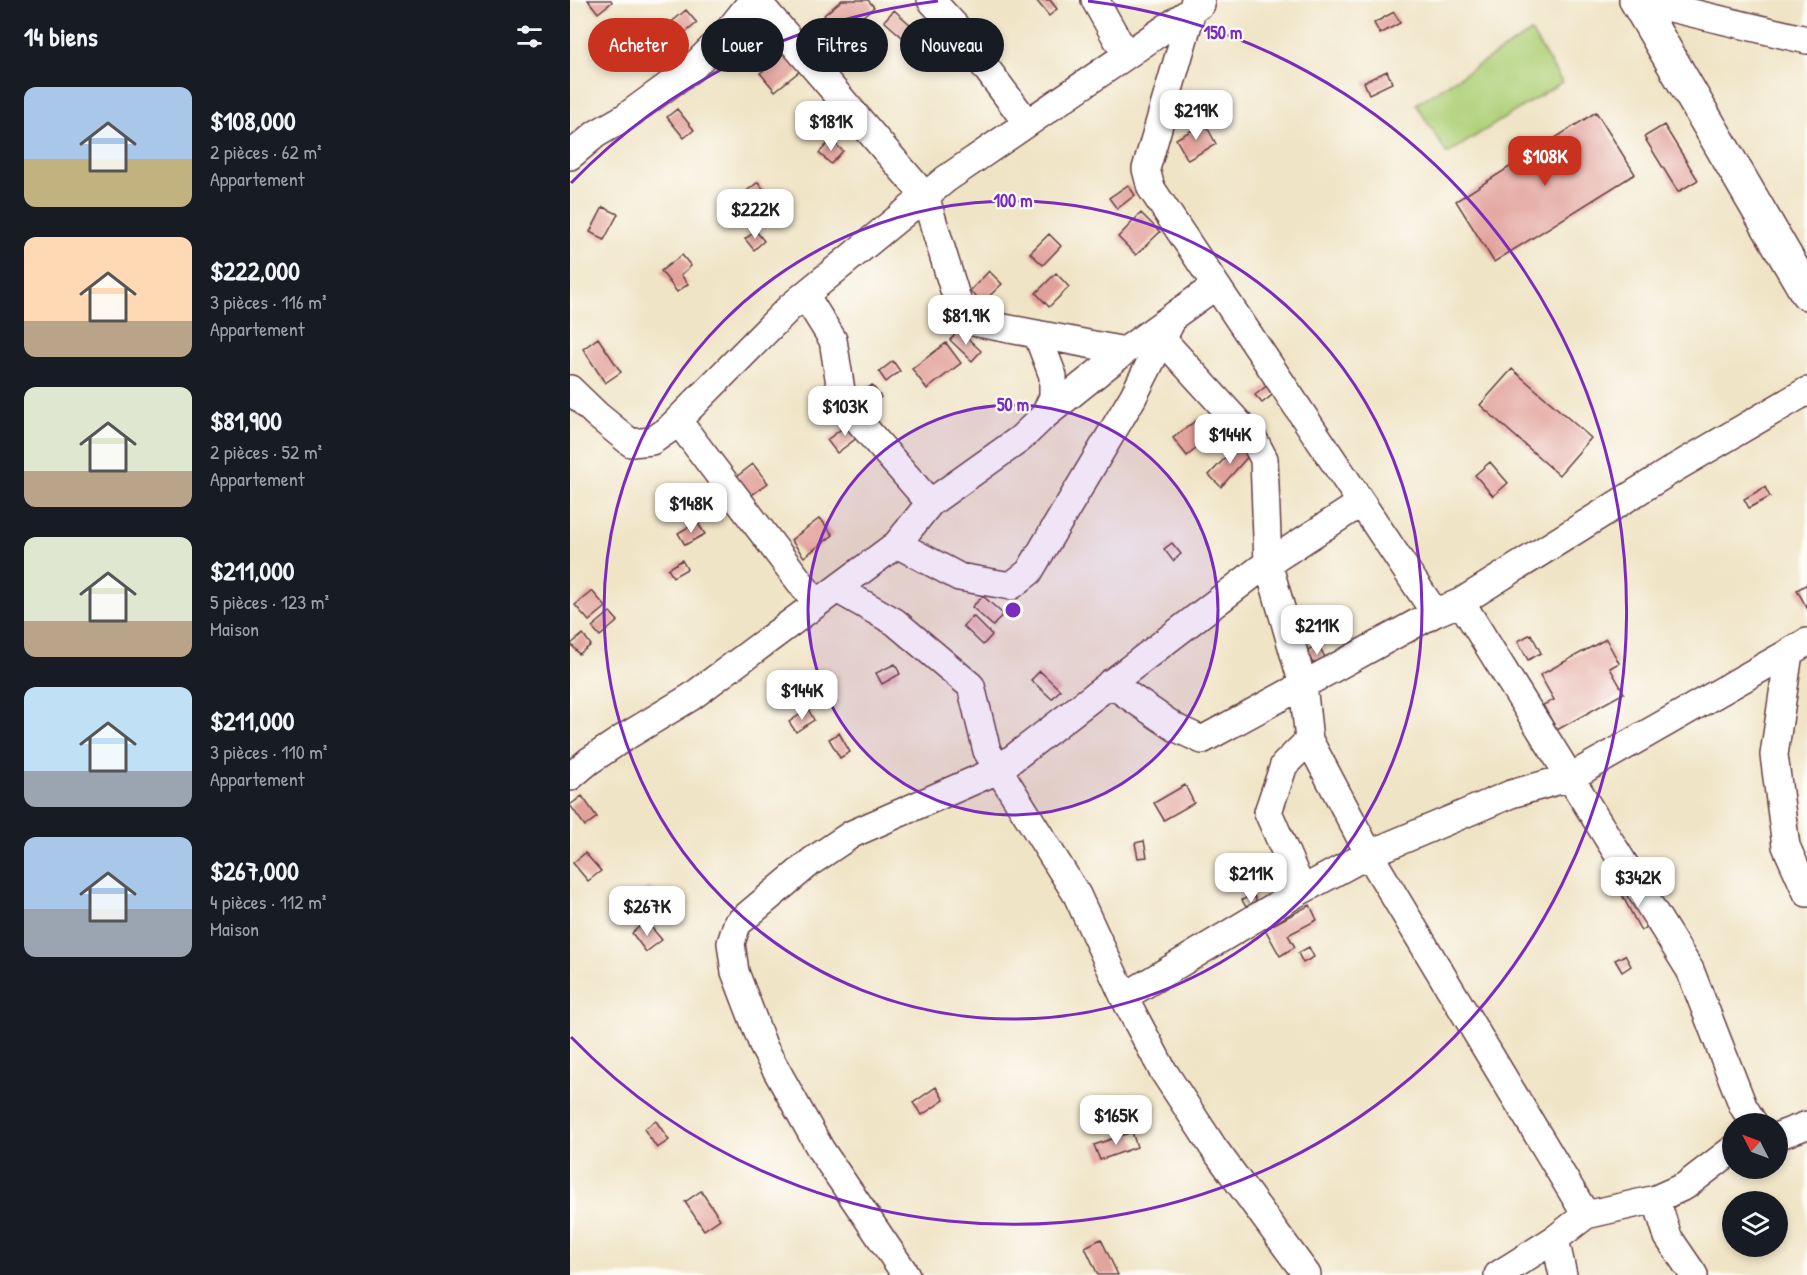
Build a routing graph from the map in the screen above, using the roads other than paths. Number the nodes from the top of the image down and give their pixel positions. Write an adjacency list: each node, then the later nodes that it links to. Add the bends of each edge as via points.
1 (755, 0): 9 (street, via 691,69); 10 (street)
2 (931, 0): 8 (street)
3 (1095, 0): 7 (street)
4 (1636, 0): 6 (street); 12 (main road)
5 (1199, 3): 7 (street); 11 (street, via 1146,169 1151,188)
6 (1807, 40)
7 (1126, 55): 8 (street)
8 (1027, 123): 10 (street)
9 (570, 156)
10 (926, 196): 13 (street); 15 (street, via 959,306 973,322)
11 (1215, 286): 14 (street); 23 (street)
12 (1807, 293)
13 (805, 294): 21 (street); 22 (street, via 832,340 843,403)
14 (1175, 315): 16 (street); 17 (street)
15 (1037, 334): 17 (street); 20 (street, via 1053,376 1053,397)
16 (1162, 339): 24 (street, via 1133,397 1029,572 1011,586 959,577); 25 (street, via 1254,440 1264,459)
17 (1125, 351): 20 (street)
18 (570, 389): 21 (street, via 631,444 652,441)
19 (1807, 391): 27 (street)
20 (1044, 416): 22 (street, via 1020,439)
21 (678, 421): 26 (street)
22 (930, 503): 24 (street)
23 (1361, 503): 25 (street); 28 (street)
24 (897, 544): 26 (street)
25 (1268, 563): 30 (street); 31 (street)
26 (826, 596): 33 (street, via 895,622 971,686 987,750); 34 (street, via 691,697 625,737)
27 (1461, 602): 28 (street); 35 (street)
28 (1435, 613): 31 (street)
29 (1798, 647): 35 (street); 38 (street, via 1774,755 1786,846)
30 (1110, 683): 31 (street, via 1176,728 1202,740); 33 (street)
31 (1303, 685): 32 (street)
32 (1309, 740): 36 (street); 37 (street, via 1284,765 1268,812)
33 (998, 770): 39 (street, via 1077,895); 47 (street, via 852,834 812,861 737,924 731,943 735,972 764,1048 821,1150)
34 (570, 777)
35 (1571, 777): 36 (street, via 1511,794); 40 (street, via 1690,970)
36 (1369, 854): 37 (street); 45 (street)
37 (1302, 890): 39 (street)
38 (1807, 893)
39 (1124, 997): 48 (street, via 1162,1070)
40 (1747, 1113)
41 (1807, 1125): 42 (street)
42 (1788, 1132)
43 (1722, 1158): 44 (street, via 1685,1186)
44 (1656, 1199): 45 (street); 51 (street, via 1668,1237)
45 (1586, 1215): 46 (street)
46 (1555, 1239): 49 (street); 50 (street)
47 (906, 1275)
48 (1307, 1275)
49 (1498, 1275)
50 (1563, 1275)
51 (1694, 1275)

